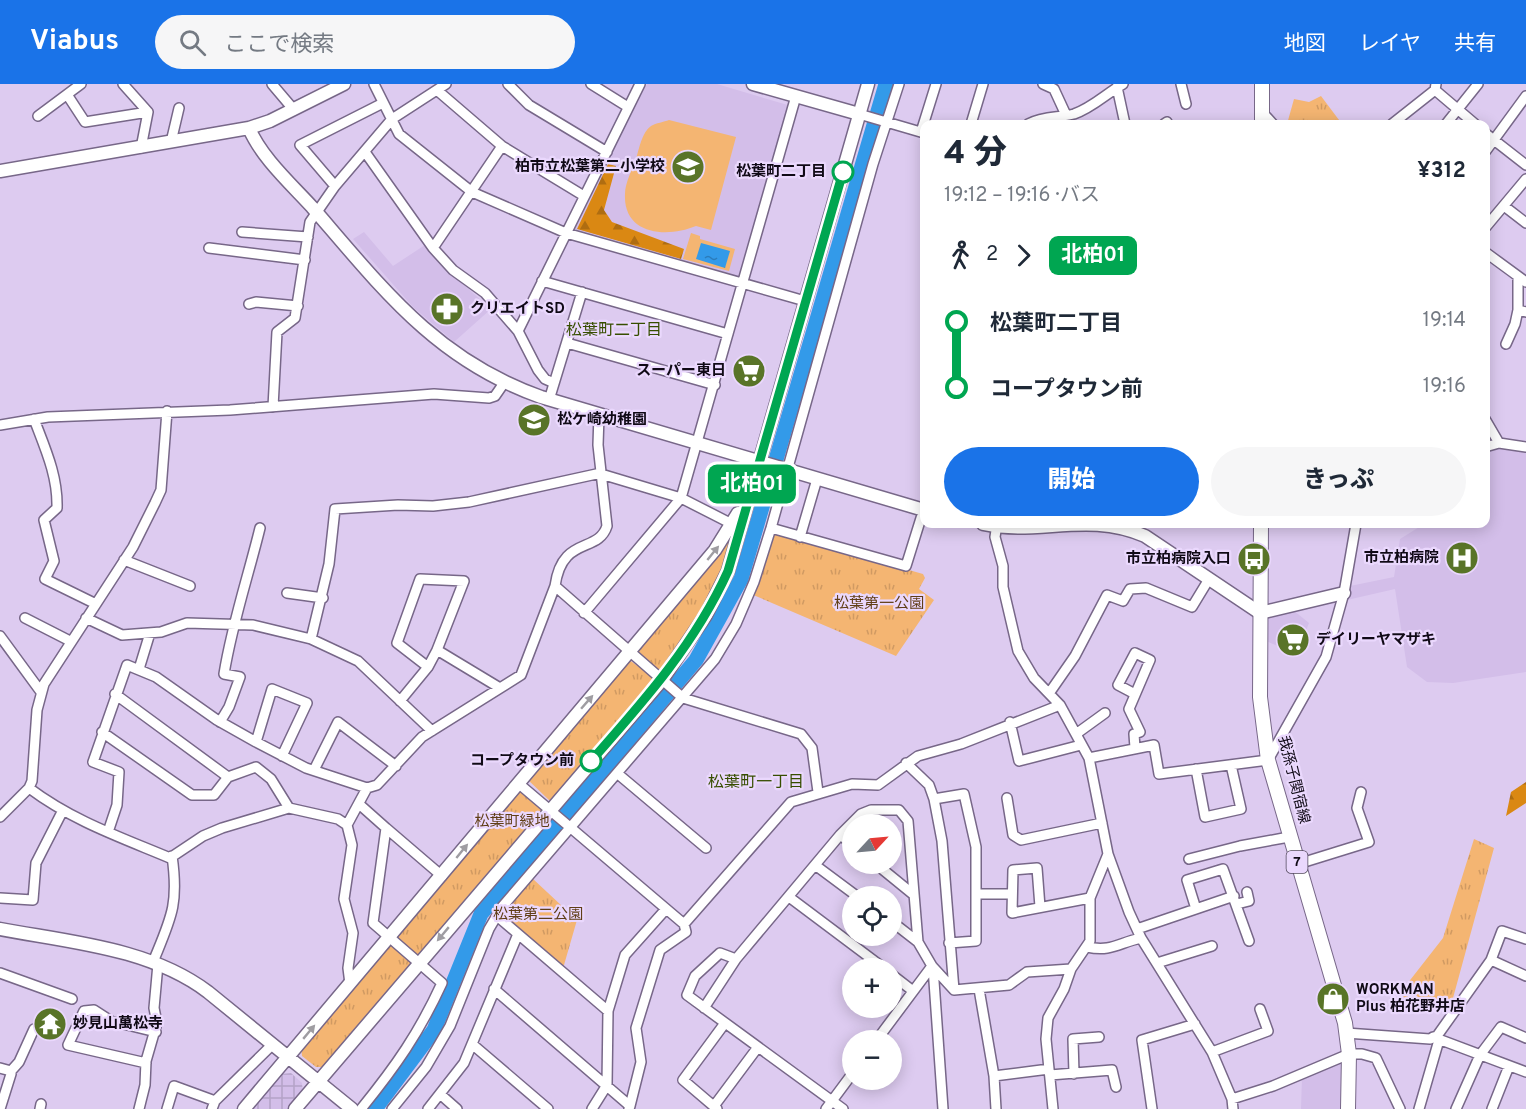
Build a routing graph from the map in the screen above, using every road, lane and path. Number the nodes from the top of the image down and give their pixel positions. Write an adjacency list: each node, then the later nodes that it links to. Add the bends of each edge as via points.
1 (81, 84): 23 (street)
2 (123, 84): 32 (street)
3 (272, 84): 30 (street)
4 (344, 84): 19 (street)
5 (374, 84): 26 (street)
6 (446, 84): 22 (street)
7 (508, 84): 55 (street, via 529,105)
8 (591, 84): 28 (street)
9 (640, 84): 28 (street)
10 (753, 84): 24 (street)
11 (868, 84): 35 (street)
12 (899, 84): 45 (street)
13 (936, 84): 38 (street)
14 (984, 84): 39 (street)
15 (1043, 84): 33 (street, via 1054,89)
16 (1181, 84): 27 (street)
17 (1262, 84): 36 (main road)
18 (1478, 84): 31 (street)
19 (328, 87): 30 (street)
20 (1115, 87): 33 (street, via 1083,110); 41 (street)
21 (1435, 87): 31 (street); 42 (street)
22 (438, 91): 37 (street); 51 (street)
23 (68, 96): 32 (street, via 85,122); 34 (street)
24 (796, 96): 35 (street); 75 (street)
25 (1526, 96): 49 (street)
26 (383, 103): 37 (street); 59 (street, via 300,145)
27 (1186, 104)
28 (628, 107): 55 (street)
29 (179, 108): 50 (street)
30 (294, 110): 46 (street)
31 (1457, 110): 43 (street); 44 (street)
32 (148, 112): 53 (street)
33 (1066, 115): 40 (street)
34 (38, 116)
35 (863, 116): 45 (street); 77 (street)
36 (1262, 118)
37 (392, 119): 54 (street); 60 (street, via 399,134)
38 (926, 120)
39 (972, 120)
40 (1036, 120)
41 (1124, 120)
42 (1397, 120)
43 (1449, 120)
44 (1470, 120)
45 (884, 121): 47 (street); 100 (street)
46 (249, 128): 50 (street); 63 (street)
47 (920, 132)
48 (1490, 137): 49 (street)
49 (1494, 140): 52 (street); 56 (street)
50 (171, 142): 53 (street)
51 (502, 146): 60 (street); 61 (street)
52 (1490, 146)
53 (141, 148): 57 (street)
54 (365, 152): 59 (street); 70 (street)
55 (607, 152): 61 (street)
56 (1526, 165)
57 (0, 171)
58 (1526, 179): 62 (street)
59 (335, 186): 63 (street)
60 (472, 192): 67 (street); 70 (street)
61 (584, 195): 67 (street)
62 (1504, 206): 64 (street); 65 (street)
63 (315, 211): 68 (street); 85 (street, via 423,330 471,365)
64 (1490, 222)
65 (1526, 223)
66 (242, 232): 68 (street)
67 (566, 233): 74 (street); 75 (street)
68 (308, 237): 72 (street)
69 (209, 248): 72 (street)
70 (433, 248): 81 (street, via 453,270 485,293)
71 (1490, 256): 73 (street)
72 (304, 260): 79 (street)
73 (1522, 279): 80 (street)
74 (542, 281): 76 (street); 81 (street)
75 (743, 283): 77 (street); 82 (street)
76 (582, 292): 82 (street); 83 (street)
77 (805, 301): 99 (street)
78 (249, 304): 79 (street)
79 (298, 306): 89 (street, via 295,318 277,332)
80 (1522, 311): 84 (street)
81 (518, 331): 86 (street, via 538,370)
82 (729, 334): 87 (street)
83 (567, 343): 86 (street); 87 (street)
84 (1506, 344)
85 (504, 383): 88 (street); 89 (street, via 489,398 434,394)
86 (554, 383): 88 (street)
87 (715, 385): 96 (street)
88 (549, 400): 91 (street)
89 (273, 407): 90 (street)
90 (167, 411): 92 (street); 114 (street, via 161,490)
91 (599, 415): 96 (street); 101 (street)
92 (34, 419): 93 (street); 121 (street, via 52,468 57,501 57,507 44,520 54,561 45,579)
93 (0, 425)
94 (1490, 428): 95 (street)
95 (1499, 443): 97 (street); 98 (street)
96 (697, 444): 99 (street); 103 (street)
97 (1490, 446)
98 (1526, 447)
99 (764, 463): 100 (street); 106 (street); 135 (street, via 728,571)
100 (785, 470): 102 (street); 108 (street)
101 (601, 474): 103 (street); 117 (street, via 607,526 604,534 562,560); 120 (street, via 469,502 335,508)
102 (817, 479): 104 (street); 113 (street)
103 (681, 498): 106 (street); 122 (street)
104 (920, 509)
105 (920, 521): 113 (street, via 906,566)
106 (732, 524): 132 (street, one-way to 106)
107 (260, 528): 126 (street)
108 (771, 528): 113 (street); 141 (street, via 736,624 715,659)
109 (996, 528): 138 (street, via 1003,587 1018,651 1034,678)
110 (1125, 528): 115 (street, via 1143,535)
111 (1261, 528): 123 (main road, 我孫子関宿線 / 7)
112 (1355, 528): 119 (street)
113 (800, 537)
114 (124, 560): 116 (street); 121 (street)
115 (1209, 579): 123 (street); 138 (street, via 1192,608 1146,588 1130,589 1123,601 1107,595 1076,656)
116 (190, 586)
117 (555, 586): 122 (street); 136 (street, via 528,662 520,675)
118 (287, 592): 120 (street)
119 (1344, 594): 123 (street); 155 (street, via 1326,657)
120 (323, 598): 129 (street)
121 (96, 604): 125 (street)
122 (584, 613): 132 (street)
123 (1260, 613): 155 (main road, 我孫子関宿線 / 7, via 1260,697)
124 (25, 618): 130 (street)
125 (86, 618): 127 (street, via 122,635); 130 (street)
126 (232, 625): 127 (street, via 187,623); 129 (street, via 270,628); 145 (street, via 224,674 240,677)
127 (150, 633): 134 (street)
128 (0, 636): 137 (street)
129 (311, 639): 142 (street, via 358,661)
130 (70, 641): 137 (street)
131 (437, 650): 133 (street); 133 (street, via 464,581 420,579 397,643); 136 (street)
132 (630, 652): 135 (street); 163 (street, one-way to 132)
133 (428, 668): 142 (street)
134 (139, 669): 139 (street, via 127,665); 145 (street)
135 (664, 683): 141 (street); 173 (street)
136 (500, 688): 147 (street)
137 (40, 692): 164 (street, via 33,781)
138 (1050, 692): 143 (street)
139 (115, 694): 148 (street); 162 (street)
140 (1135, 694): 152 (street, via 1130,709 1140,732 1134,734)
141 (681, 696): 161 (street); 166 (street, via 801,734 812,748)
142 (400, 701): 147 (street)
143 (1060, 705): 146 (street); 149 (street)
144 (1105, 712): 149 (street)
145 (220, 722): 150 (street)
146 (1010, 722): 151 (street, via 1019,761); 156 (street)
147 (432, 731): 158 (street)
148 (102, 732): 162 (street, via 192,795 214,795); 179 (street, via 93,762 119,772 117,805)
149 (1076, 734): 151 (street)
150 (256, 742): 153 (street); 153 (street, via 272,689 307,703)
151 (1081, 745): 154 (street)
152 (1135, 748): 154 (street); 160 (street, via 1154,745 1159,774)
153 (282, 756): 159 (street, via 306,768)
154 (1089, 758): 175 (street)
155 (1268, 760): 157 (street); 181 (main road, 我孫子関宿線 / 7)
156 (906, 763): 166 (street, via 878,785 852,784); 169 (street, via 929,785)
157 (1231, 765): 160 (street); 160 (street, via 1241,809 1205,817)
158 (396, 766): 159 (street, via 338,722); 165 (street, via 377,785)
159 (315, 768): 165 (street)
160 (1196, 769)
161 (618, 774): 177 (street); 182 (street)
162 (228, 777): 171 (street, via 256,767 271,779)
163 (518, 783): 173 (street); 189 (street, one-way to 163)
164 (29, 788): 172 (street); 174 (street)
165 (367, 788): 170 (street)
166 (818, 792): 203 (street, via 782,809)
167 (1361, 792): 186 (street, via 1357,808 1369,842)
168 (1007, 798): 175 (street, via 1013,835 1021,840)
169 (934, 800): 192 (street, via 964,794 976,847); 212 (street, via 942,842)
170 (359, 804): 176 (street); 178 (street)
171 (290, 808): 176 (street, via 338,819); 184 (street, via 222,828)
172 (62, 812): 179 (street); 196 (street, via 36,863 33,900)
173 (552, 812): 177 (street); 218 (street, one-way to 218)
174 (0, 817)
175 (1102, 823): 183 (street)
176 (347, 825): 226 (street, via 352,845 344,900 353,933)
177 (569, 827): 200 (street); 202 (street)
178 (386, 828): 189 (street); 208 (street, via 373,923)
179 (108, 832): 184 (street)
180 (840, 835): 187 (street); 194 (street, via 861,814 899,810 908,821)
181 (1289, 837): 185 (street); 186 (main road, 我孫子関宿線 / 7)
182 (706, 848)
183 (1108, 854): 197 (street); 206 (street)
184 (172, 856): 219 (street, via 175,906)
185 (1189, 859)
186 (1298, 864): 240 (main road, 我孫子関宿線 / 7)
187 (815, 866): 190 (street); 195 (street)
188 (888, 874): 194 (street)
189 (442, 876): 208 (street)
190 (843, 886)
191 (1247, 892): 198 (street, via 1250,901)
192 (976, 894): 193 (street); 212 (street, via 976,941)
193 (1012, 894): 199 (street, via 1012,913); 199 (street, via 1013,870 1037,868)
194 (914, 896): 211 (street)
195 (789, 897): 215 (street); 216 (street)
196 (0, 898)
197 (1090, 898): 199 (street); 214 (street, via 1091,933)
198 (1236, 900): 201 (street); 201 (street, via 1223,869 1187,880); 210 (street)
199 (1040, 907)
200 (666, 909): 203 (street); 234 (street, via 624,955)
201 (1196, 909): 206 (street)
202 (497, 916): 207 (street); 276 (street, via 450,1026 426,1067)
203 (684, 924): 267 (street, via 686,932 660,950 636,1028 641,1062)
204 (0, 929): 219 (street)
205 (902, 930): 211 (street)
206 (1139, 933): 214 (street, via 1108,950); 220 (street)
207 (518, 934): 227 (street); 234 (street)
208 (389, 937): 218 (street); 226 (street)
209 (1526, 939): 217 (street, via 1502,931)
210 (1249, 941)
211 (918, 942): 221 (street)
212 (949, 943): 229 (street)
213 (1212, 946): 220 (street)
214 (1087, 947): 222 (street)
215 (870, 958)
216 (736, 959): 232 (street); 232 (street, via 720,953 695,976 687,995)
217 (1491, 960): 224 (street); 243 (street)
218 (419, 962): 259 (street); 275 (street, via 442,982 403,1056)
219 (155, 963): 239 (street); 244 (street, via 197,984)
220 (1157, 963): 236 (street)
221 (932, 966): 229 (street); 230 (street); 283 (street)
222 (1071, 969): 228 (street, via 1028,972 1009,985); 255 (street, via 1048,1017)
223 (0, 974): 231 (street)
224 (1526, 976)
225 (902, 982): 230 (street)
226 (350, 984): 250 (street, one-way to 226)
227 (494, 989): 245 (street); 260 (street)
228 (979, 989): 229 (street); 258 (street)
229 (954, 990)
230 (913, 991): 238 (street)
231 (72, 999)
232 (704, 1008): 235 (street)
233 (1260, 1009): 247 (street, via 1268,1031)
234 (608, 1011): 260 (street)
235 (725, 1023): 246 (street); 268 (street, via 683,1080)
236 (1195, 1024): 247 (street); 286 (street, via 1142,1040)
237 (34, 1029): 254 (street)
238 (884, 1030)
239 (156, 1032): 251 (street); 251 (street, via 111,1021 94,1010 84,1011 68,1045)
240 (1346, 1033): 243 (street); 248 (main road, 我孫子関宿線 / 7)
241 (1099, 1037): 257 (street, via 1072,1039)
242 (1526, 1038): 249 (street, via 1501,1027)
243 (1436, 1039): 249 (street); 289 (street)
244 (273, 1044): 250 (street); 266 (street)
245 (472, 1044): 263 (street, via 464,1063); 279 (street)
246 (758, 1047): 264 (street); 268 (street)
247 (1212, 1052): 265 (street)
248 (1349, 1054): 265 (street); 287 (main road, 我孫子関宿線 / 7); 288 (street, via 1376,1058)
249 (1480, 1055): 252 (street); 290 (street)
250 (288, 1057): 259 (street); 272 (street)
251 (146, 1063): 270 (street)
252 (1509, 1066): 256 (street); 291 (street)
253 (0, 1068): 254 (street)
254 (11, 1071): 269 (street)
255 (1050, 1072): 257 (street); 258 (street); 285 (street)
256 (1526, 1072)
257 (1074, 1074): 261 (street, via 1112,1070)
258 (994, 1076): 284 (street)
259 (318, 1082): 273 (street); 274 (street)
260 (607, 1085): 267 (street); 280 (street)
261 (1116, 1087)
262 (842, 1088): 264 (street)
263 (440, 1094): 277 (street); 278 (street)
264 (832, 1101): 281 (street); 282 (street)
265 (1232, 1104)
266 (214, 1105): 271 (street, via 174,1086)
267 (630, 1108)
268 (716, 1108)
269 (0, 1109)
270 (140, 1109)
271 (167, 1109)
272 (244, 1109)
273 (295, 1109)
274 (352, 1109)
275 (362, 1109)
276 (392, 1109)
277 (428, 1109)
278 (457, 1109)
279 (549, 1109)
280 (592, 1109)
281 (826, 1109)
282 (843, 1109)
283 (943, 1109)
284 (996, 1109)
285 (1053, 1109)
286 (1152, 1109)
287 (1348, 1109)
288 (1400, 1109)
289 (1419, 1109)
290 (1456, 1109)
291 (1492, 1109)

